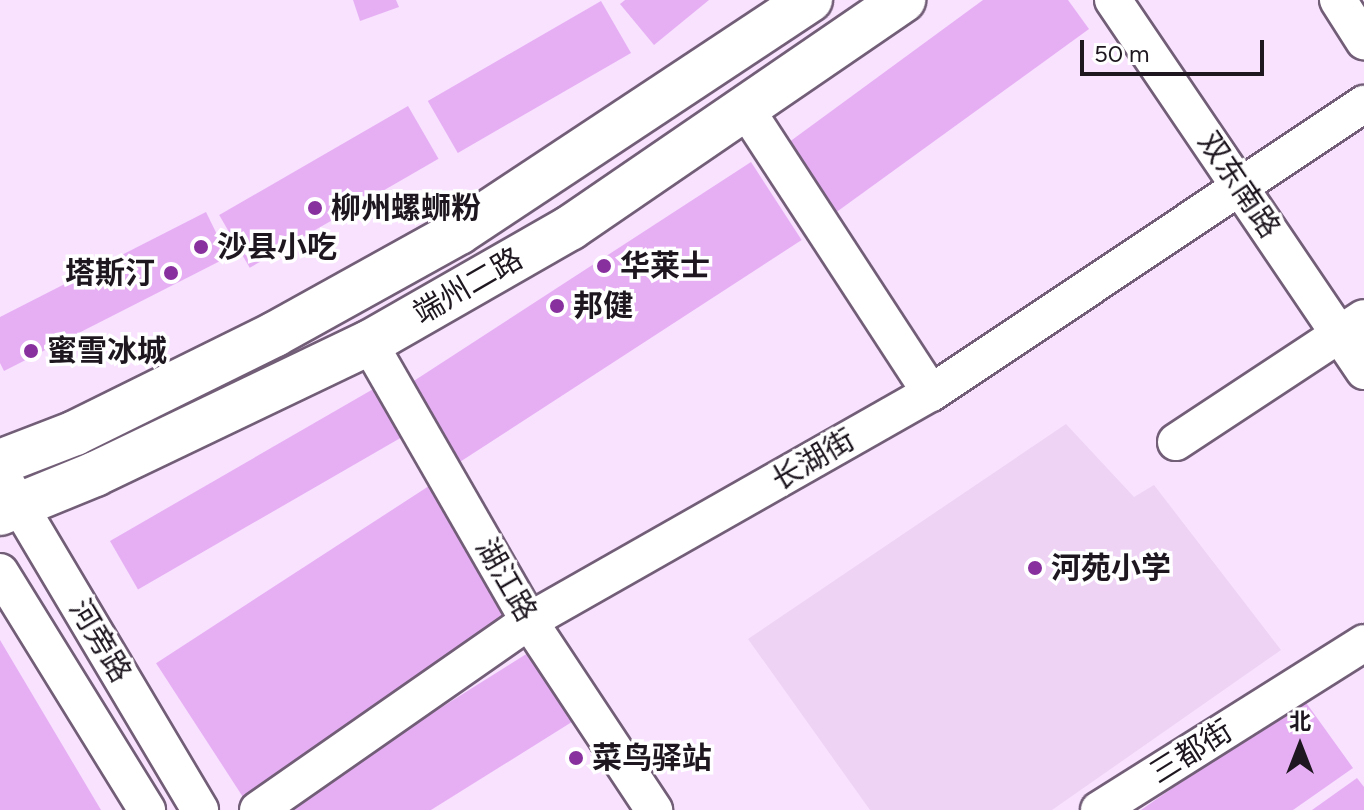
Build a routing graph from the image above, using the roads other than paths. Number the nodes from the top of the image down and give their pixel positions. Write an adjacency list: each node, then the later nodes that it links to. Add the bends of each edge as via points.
1 (810, 0): 13 (main road, 端州二路, via 459,232 275,334)
2 (903, 0): 7 (main road, 端州二路)
3 (1113, 0): 8 (street, 双东南路)
4 (1338, 0): 5 (street)
5 (1364, 41)
6 (1364, 104): 8 (street, 长湖街)
7 (745, 108): 10 (main road, 端州二路, via 570,228); 12 (street)
8 (1239, 185): 9 (street, 双东南路); 12 (street, 长湖街)
9 (1352, 327): 11 (street, 双东南路); 14 (street)
10 (369, 343): 16 (main road, 端州二路); 19 (street, 湖江路)
11 (1364, 371)
12 (931, 393): 19 (street, 长湖街)
13 (75, 433): 15 (main road, 端州二路); 16 (main road)
14 (1176, 442)
15 (0, 462)
16 (95, 474): 17 (main road, 端州二路)
17 (6, 497): 23 (street, 河旁路)
18 (0, 572): 22 (street, 河旁路)
19 (529, 621): 24 (street, 长湖街); 25 (street, 湖江路)
20 (1364, 643): 21 (street, 三都街)
21 (1106, 808)
22 (147, 810)
23 (200, 810)
24 (258, 810)
25 (654, 810)

